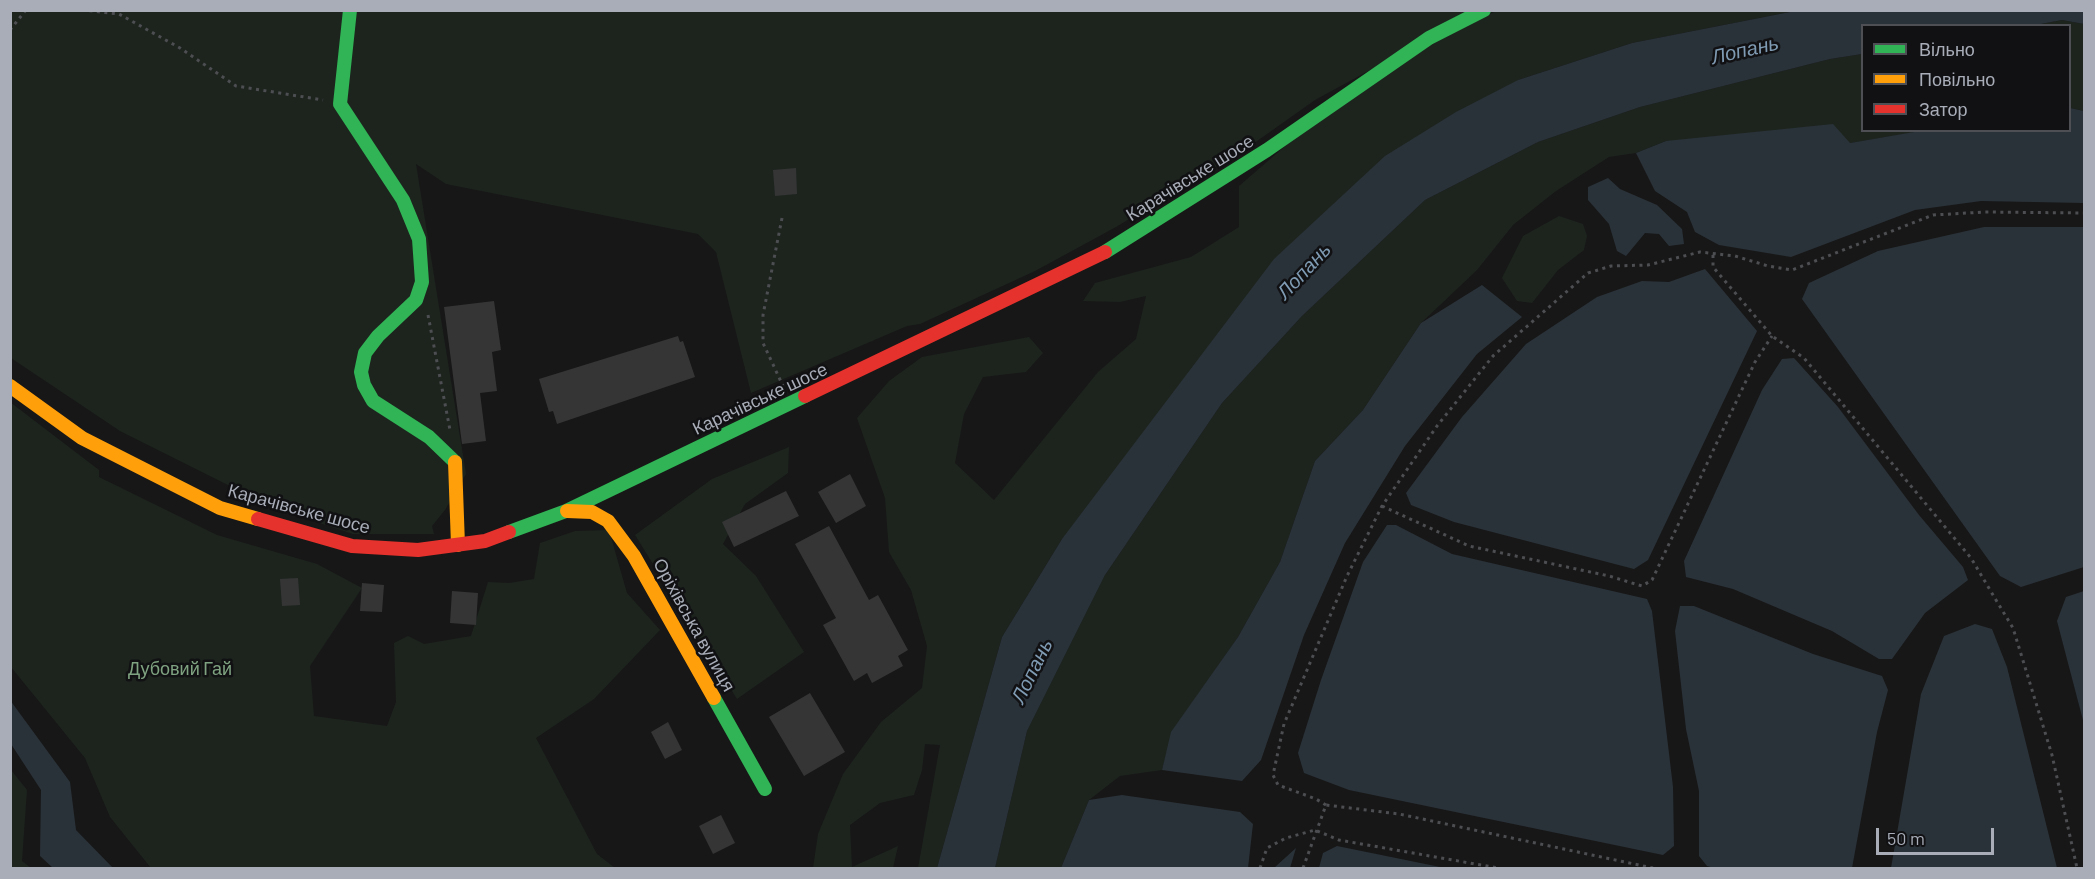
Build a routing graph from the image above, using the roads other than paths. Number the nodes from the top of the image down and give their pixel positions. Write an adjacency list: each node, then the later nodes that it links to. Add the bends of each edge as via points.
1 (350, 10): 5 (street, via 340,104 403,200 419,239 422,282 416,300 365,353 364,386 373,401 429,437 455,461)
2 (1484, 10): 4 (street, Карачівське шосе, via 1429,38 1267,150 1111,249)
3 (10, 386): 5 (street, Карачівське шосе, via 82,438 220,508 352,546 418,550)
4 (566, 511): 5 (street, Карачівське шосе, via 485,541); 6 (street, Оріхівська вулиця, via 592,512 608,521 634,556)
5 (458, 545)
6 (765, 789)

